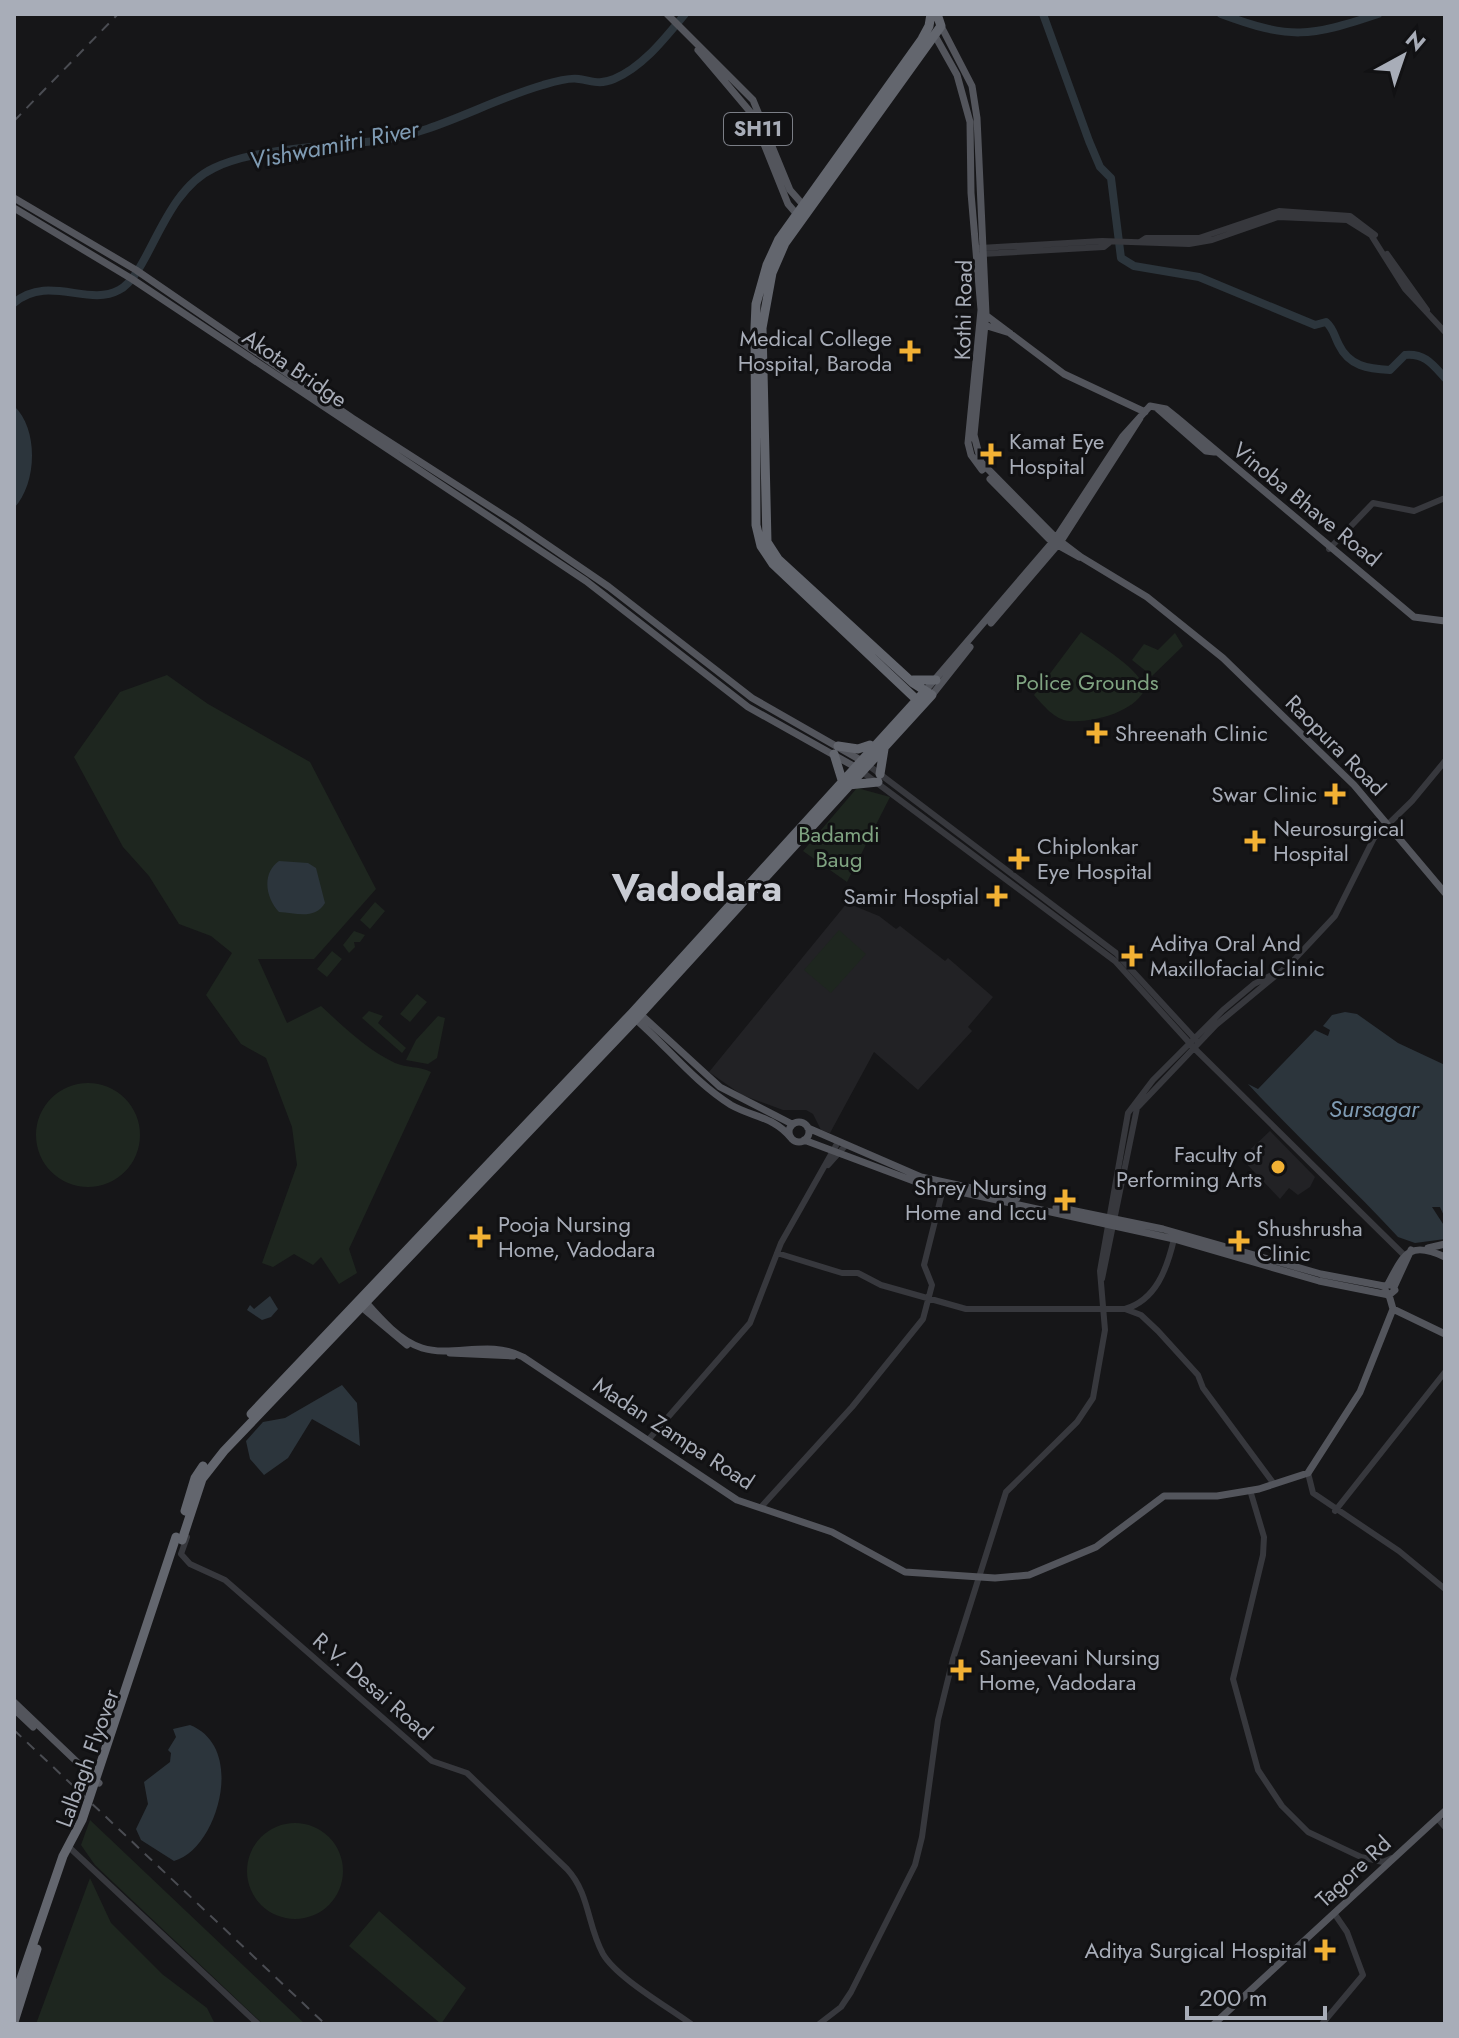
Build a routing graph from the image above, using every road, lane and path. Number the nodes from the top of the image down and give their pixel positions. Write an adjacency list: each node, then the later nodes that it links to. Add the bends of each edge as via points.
1 (667, 14): 5 (main road, SH11, via 752,114 788,204)
2 (935, 22): 5 (highway); 6 (main road, Kothi Road, via 963,63 974,96)
3 (14, 198): 15 (main road, via 136,270)
4 (14, 208): 15 (main road, Akota Bridge, via 132,279)
5 (803, 213): 18 (highway, via 779,254 763,315 765,534 778,559); 21 (highway, via 773,251 756,304 757,534 773,564)
6 (979, 251): 7 (main road, Kothi Road); 9 (street, via 1040,243 1189,244 1274,215 1347,220 1373,238 1420,305)
7 (983, 313): 8 (main road, Kothi Road); 10 (main road)
8 (982, 324): 10 (main road); 13 (main road, Kothi Road, via 975,450 985,468)
9 (1445, 330)
10 (1012, 333): 11 (main road, via 1064,374)
11 (1147, 412): 13 (main road, via 1123,436); 14 (main road, Vinoba Bhave Road, via 1214,452)
12 (1445, 498): 14 (street, via 1414,511 1373,503)
13 (1056, 542): 17 (main road, Kothi Road, via 1147,597); 19 (main road); 20 (main road)
14 (1329, 549): 16 (main road, Vinoba Bhave Road, via 1414,617)
15 (556, 556): 23 (main road, via 726,692)
16 (1445, 621)
17 (1228, 662): 28 (main road, Raopura Road)
18 (906, 676): 19 (highway, via 922,683); 20 (highway)
19 (936, 680): 20 (main road)
20 (928, 693): 21 (highway, Lalbagh Flyover)
21 (920, 703): 22 (highway, Lalbagh Flyover)
22 (881, 744): 23 (highway); 25 (highway, Lalbagh Flyover); 26 (highway)
23 (836, 750): 25 (main road); 27 (highway)
24 (1445, 761): 28 (street)
25 (860, 765): 26 (street); 27 (highway, Lalbagh Flyover)
26 (879, 778): 27 (highway); 31 (street, via 1115,961)
27 (845, 782): 30 (highway, Lalbagh Flyover)
28 (1388, 824): 29 (main road, Raopura Road); 31 (street, via 1363,854 1335,916 1291,963 1237,997)
29 (1445, 893)
30 (636, 1014): 32 (main road, via 720,1087); 34 (main road, via 704,1085 733,1106 774,1122); 47 (highway, Lalbagh Flyover)
31 (1195, 1044): 38 (street, via 1132,1106); 43 (street)
32 (792, 1124): 33 (main road, via 801,1122); 34 (main road)
33 (808, 1128): 35 (main road); 36 (main road)
34 (791, 1138): 35 (main road)
35 (804, 1140): 36 (main road)
36 (840, 1147): 37 (main road); 38 (main road, via 939,1183); 42 (street)
37 (943, 1189): 38 (main road); 46 (street, via 924,1265 932,1285)
38 (1112, 1221): 39 (main road); 49 (street, via 1100,1282)
39 (1177, 1238): 45 (main road); 48 (street, via 1167,1268)
40 (1445, 1244): 41 (main road)
41 (1426, 1249): 43 (main road); 44 (main road)
42 (777, 1253): 46 (street, via 858,1273); 55 (street, via 750,1323)
43 (1408, 1254): 45 (main road)
44 (1445, 1257)
45 (1388, 1289): 51 (main road)
46 (929, 1301): 49 (street, via 966,1309); 60 (street, via 923,1319 870,1386)
47 (361, 1302): 55 (main road, Madan Zampa Road, via 421,1347 498,1348 523,1357); 59 (highway, Lalbagh Flyover, via 204,1475)
48 (1144, 1302): 50 (street); 52 (street)
49 (1101, 1307): 50 (street); 62 (street, via 1105,1330 1093,1398 1077,1422 1006,1492)
50 (1125, 1309): 52 (street)
51 (1393, 1309): 53 (main road); 56 (main road, via 1360,1392)
52 (1150, 1324): 57 (street, via 1198,1375)
53 (1445, 1334)
54 (1445, 1372): 61 (street)
55 (649, 1439): 60 (main road, Madan Zampa Road, via 724,1492)
56 (1308, 1473): 57 (main road, Madan Zampa Road); 61 (street, via 1313,1493)
57 (1274, 1484): 58 (main road, Madan Zampa Road)
58 (1250, 1490): 62 (main road, Madan Zampa Road, via 1164,1496 1096,1547 1029,1575); 71 (street, via 1264,1537 1263,1555 1233,1679 1258,1770 1308,1832 1361,1857 1383,1862)
59 (190, 1506): 66 (highway, Lalbagh Flyover, bridge); 76 (street, R.V. Desai Road, via 196,1512 182,1550 185,1561 225,1580 432,1761 473,1778 582,1885 605,1958)
60 (762, 1506): 62 (main road, Madan Zampa Road, via 848,1539 905,1572)
61 (1335, 1511): 63 (street, via 1399,1551)
62 (980, 1578): 77 (street, via 938,1720 915,1865 851,1992)
63 (1445, 1589)
64 (14, 1702): 65 (main road)
65 (18, 1710): 66 (main road)
66 (96, 1783): 70 (highway, Lalbagh Flyover, bridge, via 86,1825); 73 (highway, Lalbagh Flyover, bridge, via 63,1856)
67 (1445, 1811): 68 (main road, Tagore Rd)
68 (1438, 1819): 69 (street); 71 (main road, Tagore Rd)
69 (1445, 1827)
70 (71, 1849): 74 (highway, Lalbagh Flyover, bridge); 75 (street)
71 (1395, 1856): 72 (main road, Tagore Rd)
72 (1334, 1913): 78 (main road, Tagore Rd); 79 (street, via 1363,1975)
73 (14, 1999)
74 (14, 2022)
75 (258, 2024)
76 (691, 2024)
77 (819, 2024)
78 (1214, 2024)
79 (1322, 2024)

